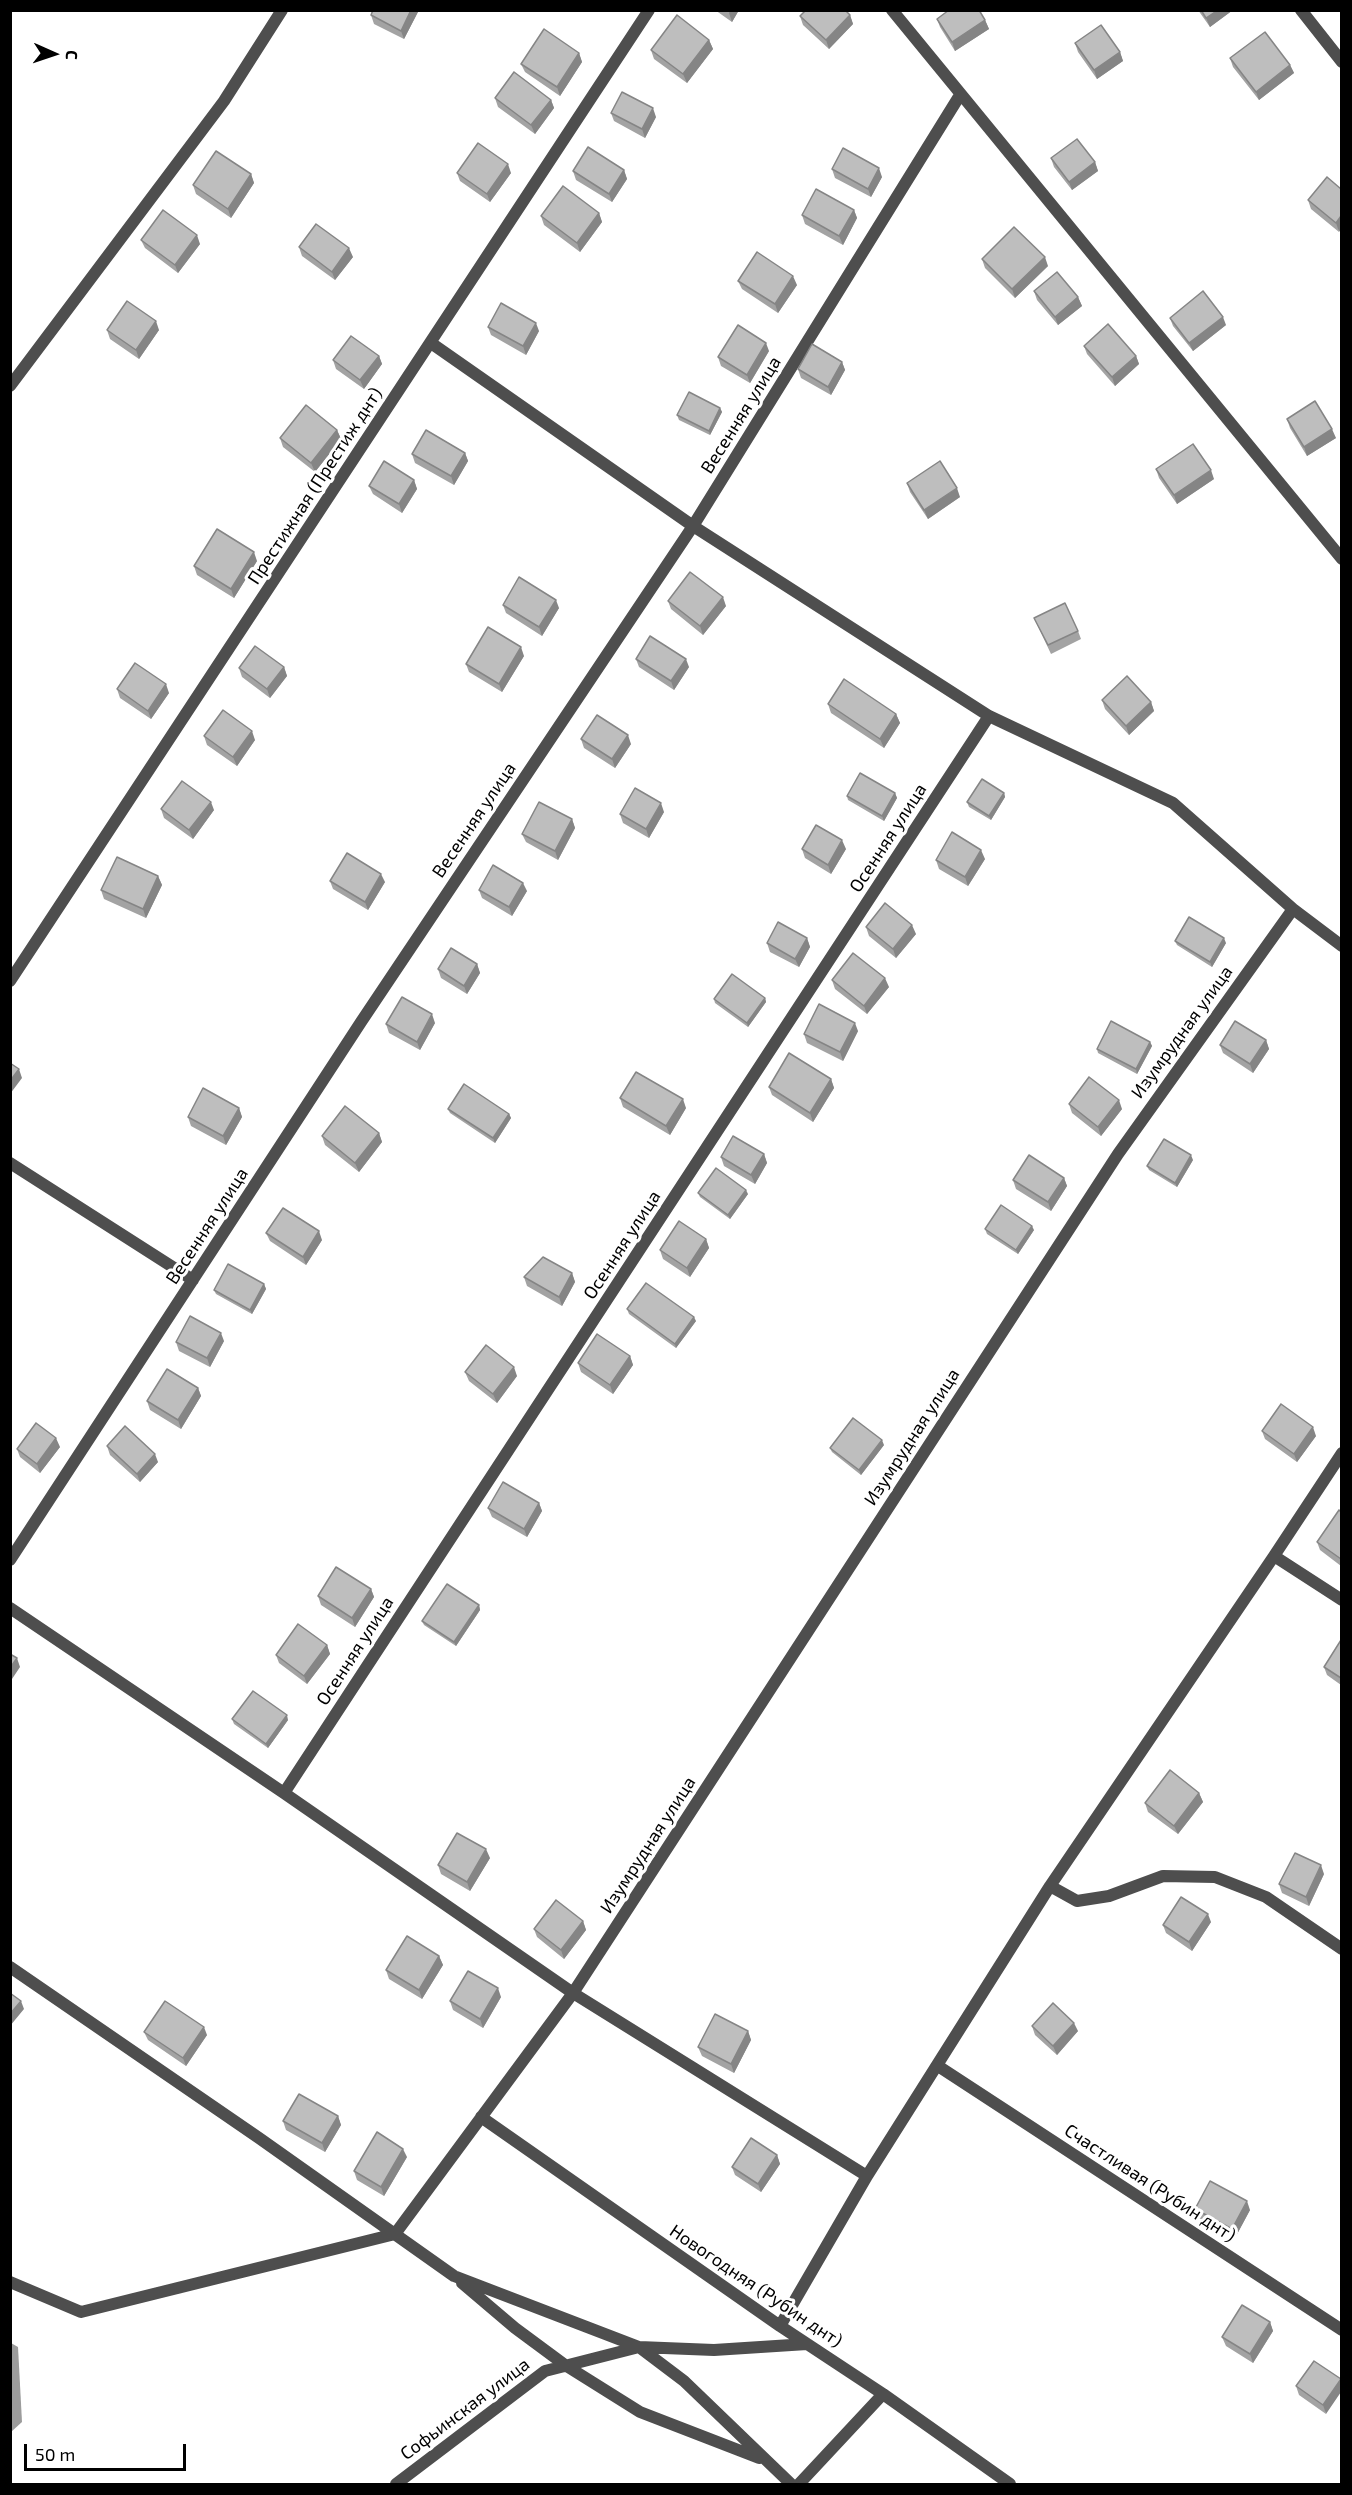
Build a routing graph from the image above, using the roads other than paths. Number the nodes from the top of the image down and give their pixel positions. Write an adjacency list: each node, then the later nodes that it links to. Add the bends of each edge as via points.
1 (282, 10): 8 (street, via 224,101)
2 (649, 10): 7 (street, Престижная (Престиж днт))
3 (891, 10): 6 (street)
4 (1301, 10): 5 (street)
5 (1341, 62)
6 (960, 95): 9 (street, Весенняя улица); 10 (street)
7 (431, 343): 9 (street); 14 (street, Престижная (Престиж днт))
8 (10, 386)
9 (693, 526): 11 (street); 16 (street, Весенняя улица)
10 (1341, 559)
11 (989, 716): 12 (street, via 1173,803); 22 (street, Осенняя улица)
12 (1293, 909): 13 (street); 26 (street, Изумрудная улица, via 1118,1154)
13 (1341, 945)
14 (10, 981)
15 (10, 1163): 16 (street)
16 (193, 1280): 19 (street, Весенняя улица)
17 (1341, 1453): 18 (street)
18 (1274, 1556): 20 (street); 23 (street)
19 (10, 1560)
20 (1341, 1600)
21 (10, 1608): 22 (street)
22 (284, 1793): 26 (street)
23 (1050, 1886): 24 (street, via 1077,1901 1110,1896 1163,1876 1215,1876 1266,1897); 27 (street)
24 (1341, 1949)
25 (10, 1967): 30 (street)
26 (573, 1993): 28 (street, Изумрудная улица); 29 (street)
27 (938, 2066): 29 (street); 34 (street, Счастливая (Рубин днт))
28 (481, 2117): 30 (street, Изумрудная улица); 33 (street, Новогодняя (Рубин днт))
29 (867, 2176): 33 (street)
30 (395, 2234): 31 (street); 32 (street, via 81,2312)
31 (454, 2276): 36 (street); 37 (street)
32 (10, 2282)
33 (780, 2326): 35 (street, Новогодняя (Рубин днт))
34 (1341, 2330)
35 (807, 2344): 36 (street, Софьинская улица, via 714,2350); 38 (street, Новогодняя (Рубин днт))
36 (639, 2347): 37 (street, Софьинская улица); 39 (street, via 684,2381)
37 (565, 2365): 39 (street, via 640,2412); 40 (street, Софьинская улица, via 545,2371)
38 (883, 2394): 42 (street); 43 (street, Новогодняя (Рубин днт))
39 (766, 2461): 41 (street)
40 (396, 2484)
41 (791, 2484)
42 (799, 2484)
43 (1010, 2484)

